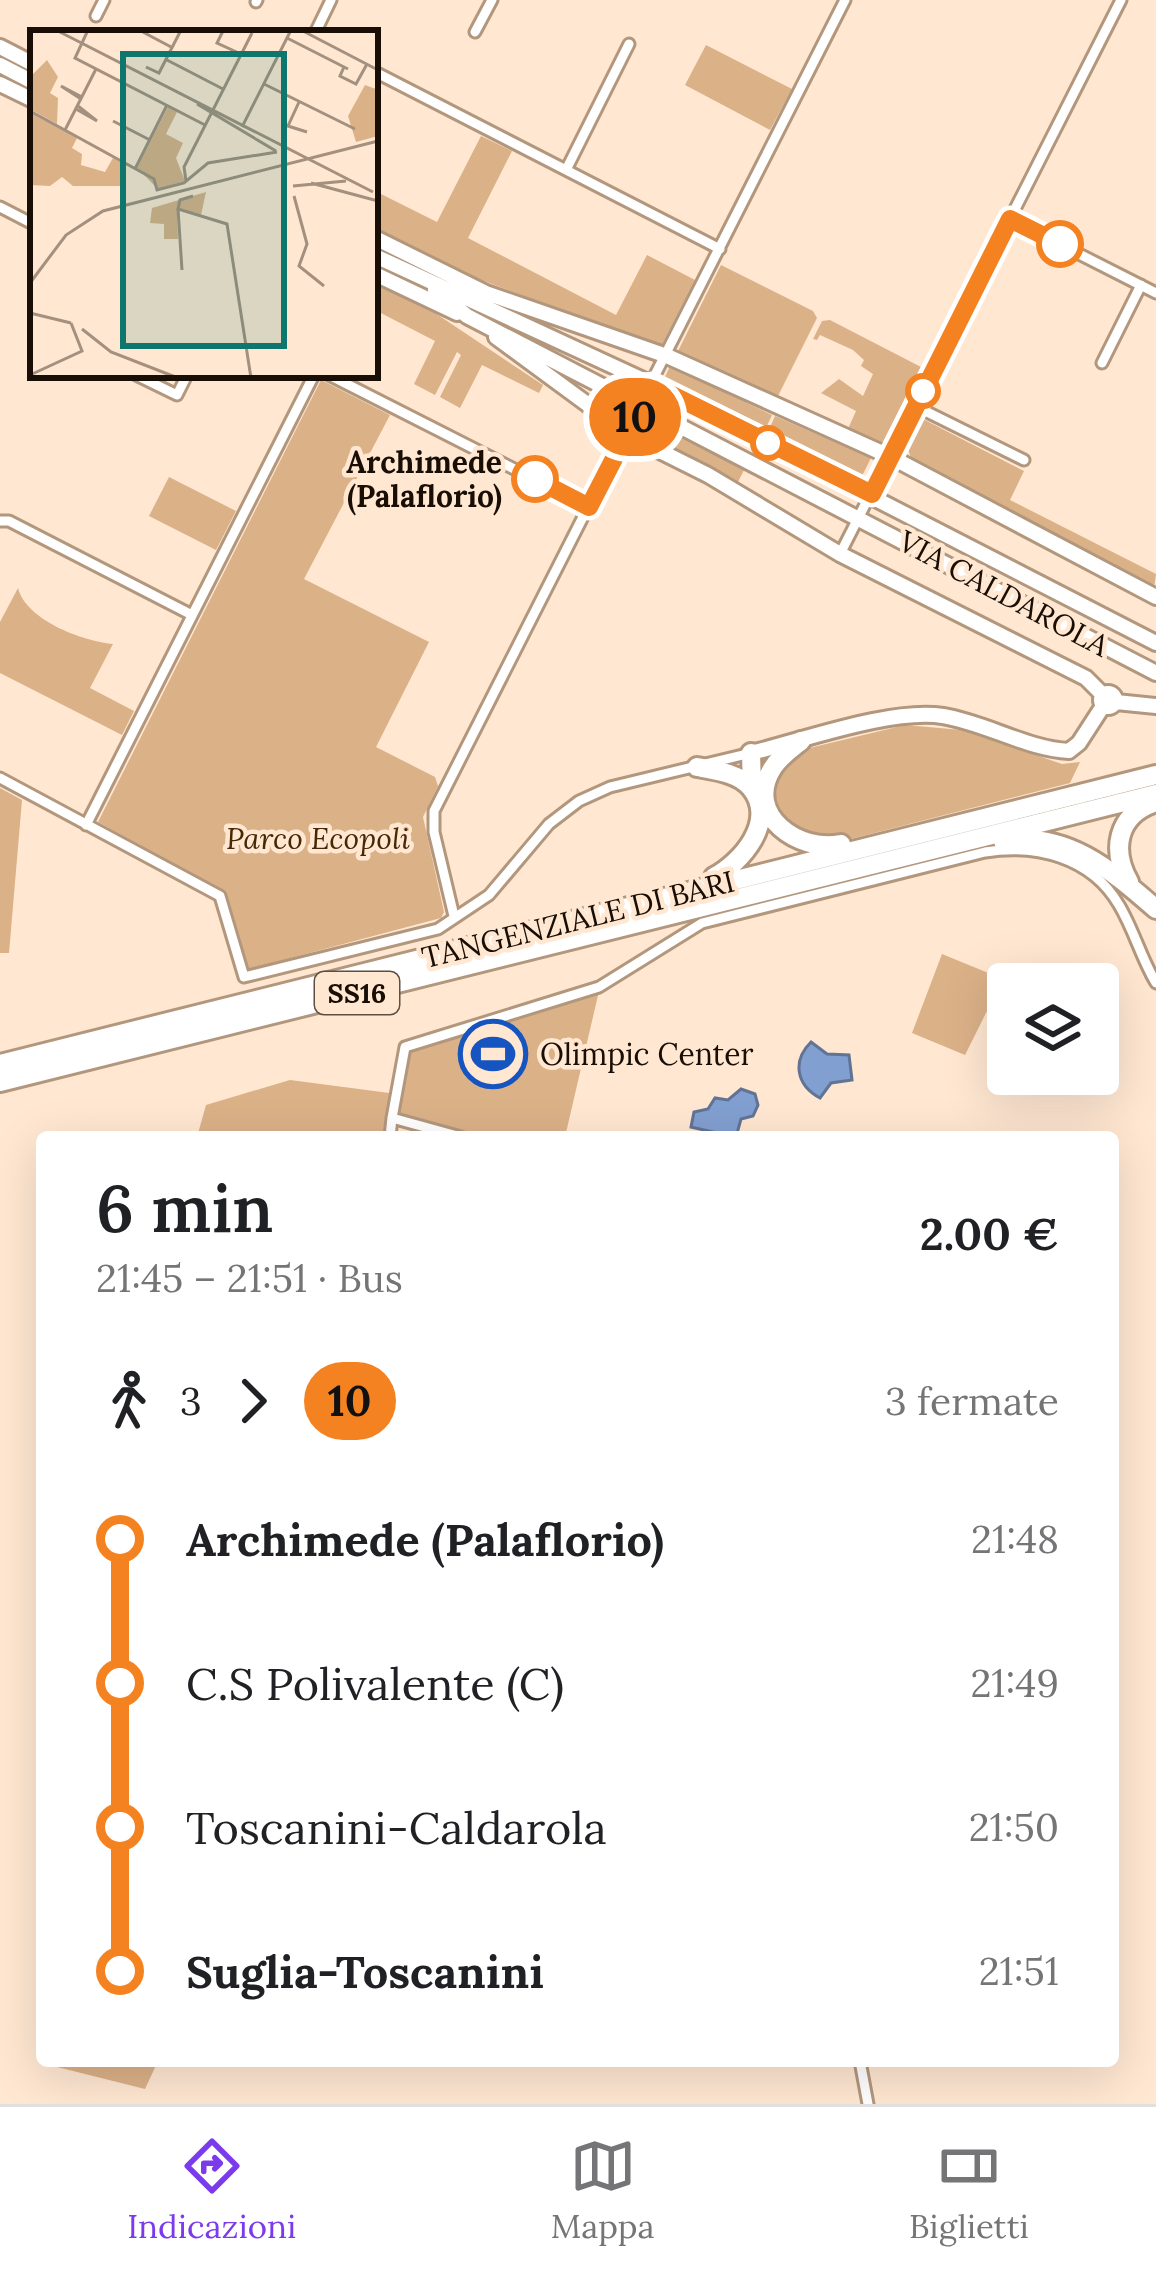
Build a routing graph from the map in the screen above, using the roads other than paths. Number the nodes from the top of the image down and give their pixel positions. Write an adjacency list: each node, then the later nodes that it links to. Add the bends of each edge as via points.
1 (104, 0): 6 (street)
2 (331, 0): 7 (street)
3 (492, 0): 8 (street)
4 (845, 0): 22 (street)
5 (1121, 0): 19 (street)
6 (96, 16)
7 (316, 30)
8 (475, 32)
9 (629, 44): 17 (street)
10 (0, 47): 11 (street)
11 (30, 62)
12 (0, 65): 14 (street)
13 (378, 74): 17 (street)
14 (30, 80)
15 (0, 83): 16 (street)
16 (30, 98)
17 (566, 170): 22 (street)
18 (0, 207): 20 (street)
19 (1010, 219): 26 (street); 39 (street)
20 (30, 222)
21 (378, 239): 27 (street, VIA CALDAROLA)
22 (720, 249): 31 (street)
23 (378, 258): 24 (street, VIA CALDAROLA)
24 (406, 272): 29 (street, VIA CALDAROLA); 30 (street, VIA CALDAROLA)
25 (378, 276): 29 (street, VIA CALDAROLA)
26 (1142, 285): 28 (street); 32 (street)
27 (486, 293): 30 (street, VIA CALDAROLA); 31 (street, VIA CALDAROLA)
28 (1156, 293)
29 (467, 316): 38 (street, VIA CALDAROLA); 40 (street, VIA CALDAROLA)
30 (517, 320): 37 (street, VIA CALDAROLA)
31 (667, 356): 37 (street); 41 (street, VIA CALDAROLA)
32 (1102, 363)
33 (144, 378): 34 (street, via 177,395)
34 (186, 378)
35 (312, 378): 50 (street)
36 (335, 378): 44 (street)
37 (652, 385): 38 (street); 43 (street, VIA CALDAROLA)
38 (641, 405): 40 (street); 45 (street, VIA CALDAROLA)
39 (915, 406): 41 (street); 42 (street)
40 (626, 433): 44 (street); 48 (street, VIA CALDAROLA)
41 (890, 456): 43 (street); 49 (street, VIA CALDAROLA)
42 (1024, 460)
43 (872, 494): 45 (street); 51 (street, VIA CALDAROLA)
44 (589, 507): 67 (street, via 434,811)
45 (858, 518): 48 (street); 52 (street, VIA CALDAROLA)
46 (4, 521): 47 (street); 50 (street)
47 (0, 532)
48 (840, 554): 53 (street, VIA CALDAROLA, via 1086,678)
49 (1156, 597)
50 (192, 615): 62 (street)
51 (1156, 643)
52 (1156, 673)
53 (1107, 701): 54 (street); 55 (street, via 1069,751 920,714)
54 (1156, 706)
55 (801, 741): 56 (street); 60 (highway)
56 (751, 753): 57 (street); 60 (highway, via 762,764)
57 (697, 766): 60 (highway); 67 (street, via 579,801 488,895)
58 (1156, 775): 63 (highway, TANGENZIALE DI BARI / SS16)
59 (0, 778): 62 (street)
60 (759, 785): 63 (highway, via 777,824 813,847); 65 (highway, via 747,852)
61 (1156, 798): 63 (highway, TANGENZIALE DI BARI / SS16); 64 (highway, via 1129,819 1118,841)
62 (86, 825): 67 (street, via 220,896 244,977 438,929)
63 (931, 840): 64 (highway, via 1050,842 1081,852); 65 (highway, TANGENZIALE DI BARI / SS16); 70 (highway, TANGENZIALE DI BARI / SS16)
64 (1135, 891): 66 (highway)
65 (688, 892): 69 (highway, TANGENZIALE DI BARI / SS16)
66 (1156, 909)
67 (454, 916)
68 (1156, 983): 71 (street, via 1120,906 1093,875 1033,850 985,852 716,918 599,986 410,1045 402,1051)
69 (0, 1064)
70 (0, 1082)
71 (392, 1118): 72 (street); 73 (street)
72 (391, 1131)
73 (439, 1131)
74 (861, 2067): 75 (street)
75 (868, 2104)

